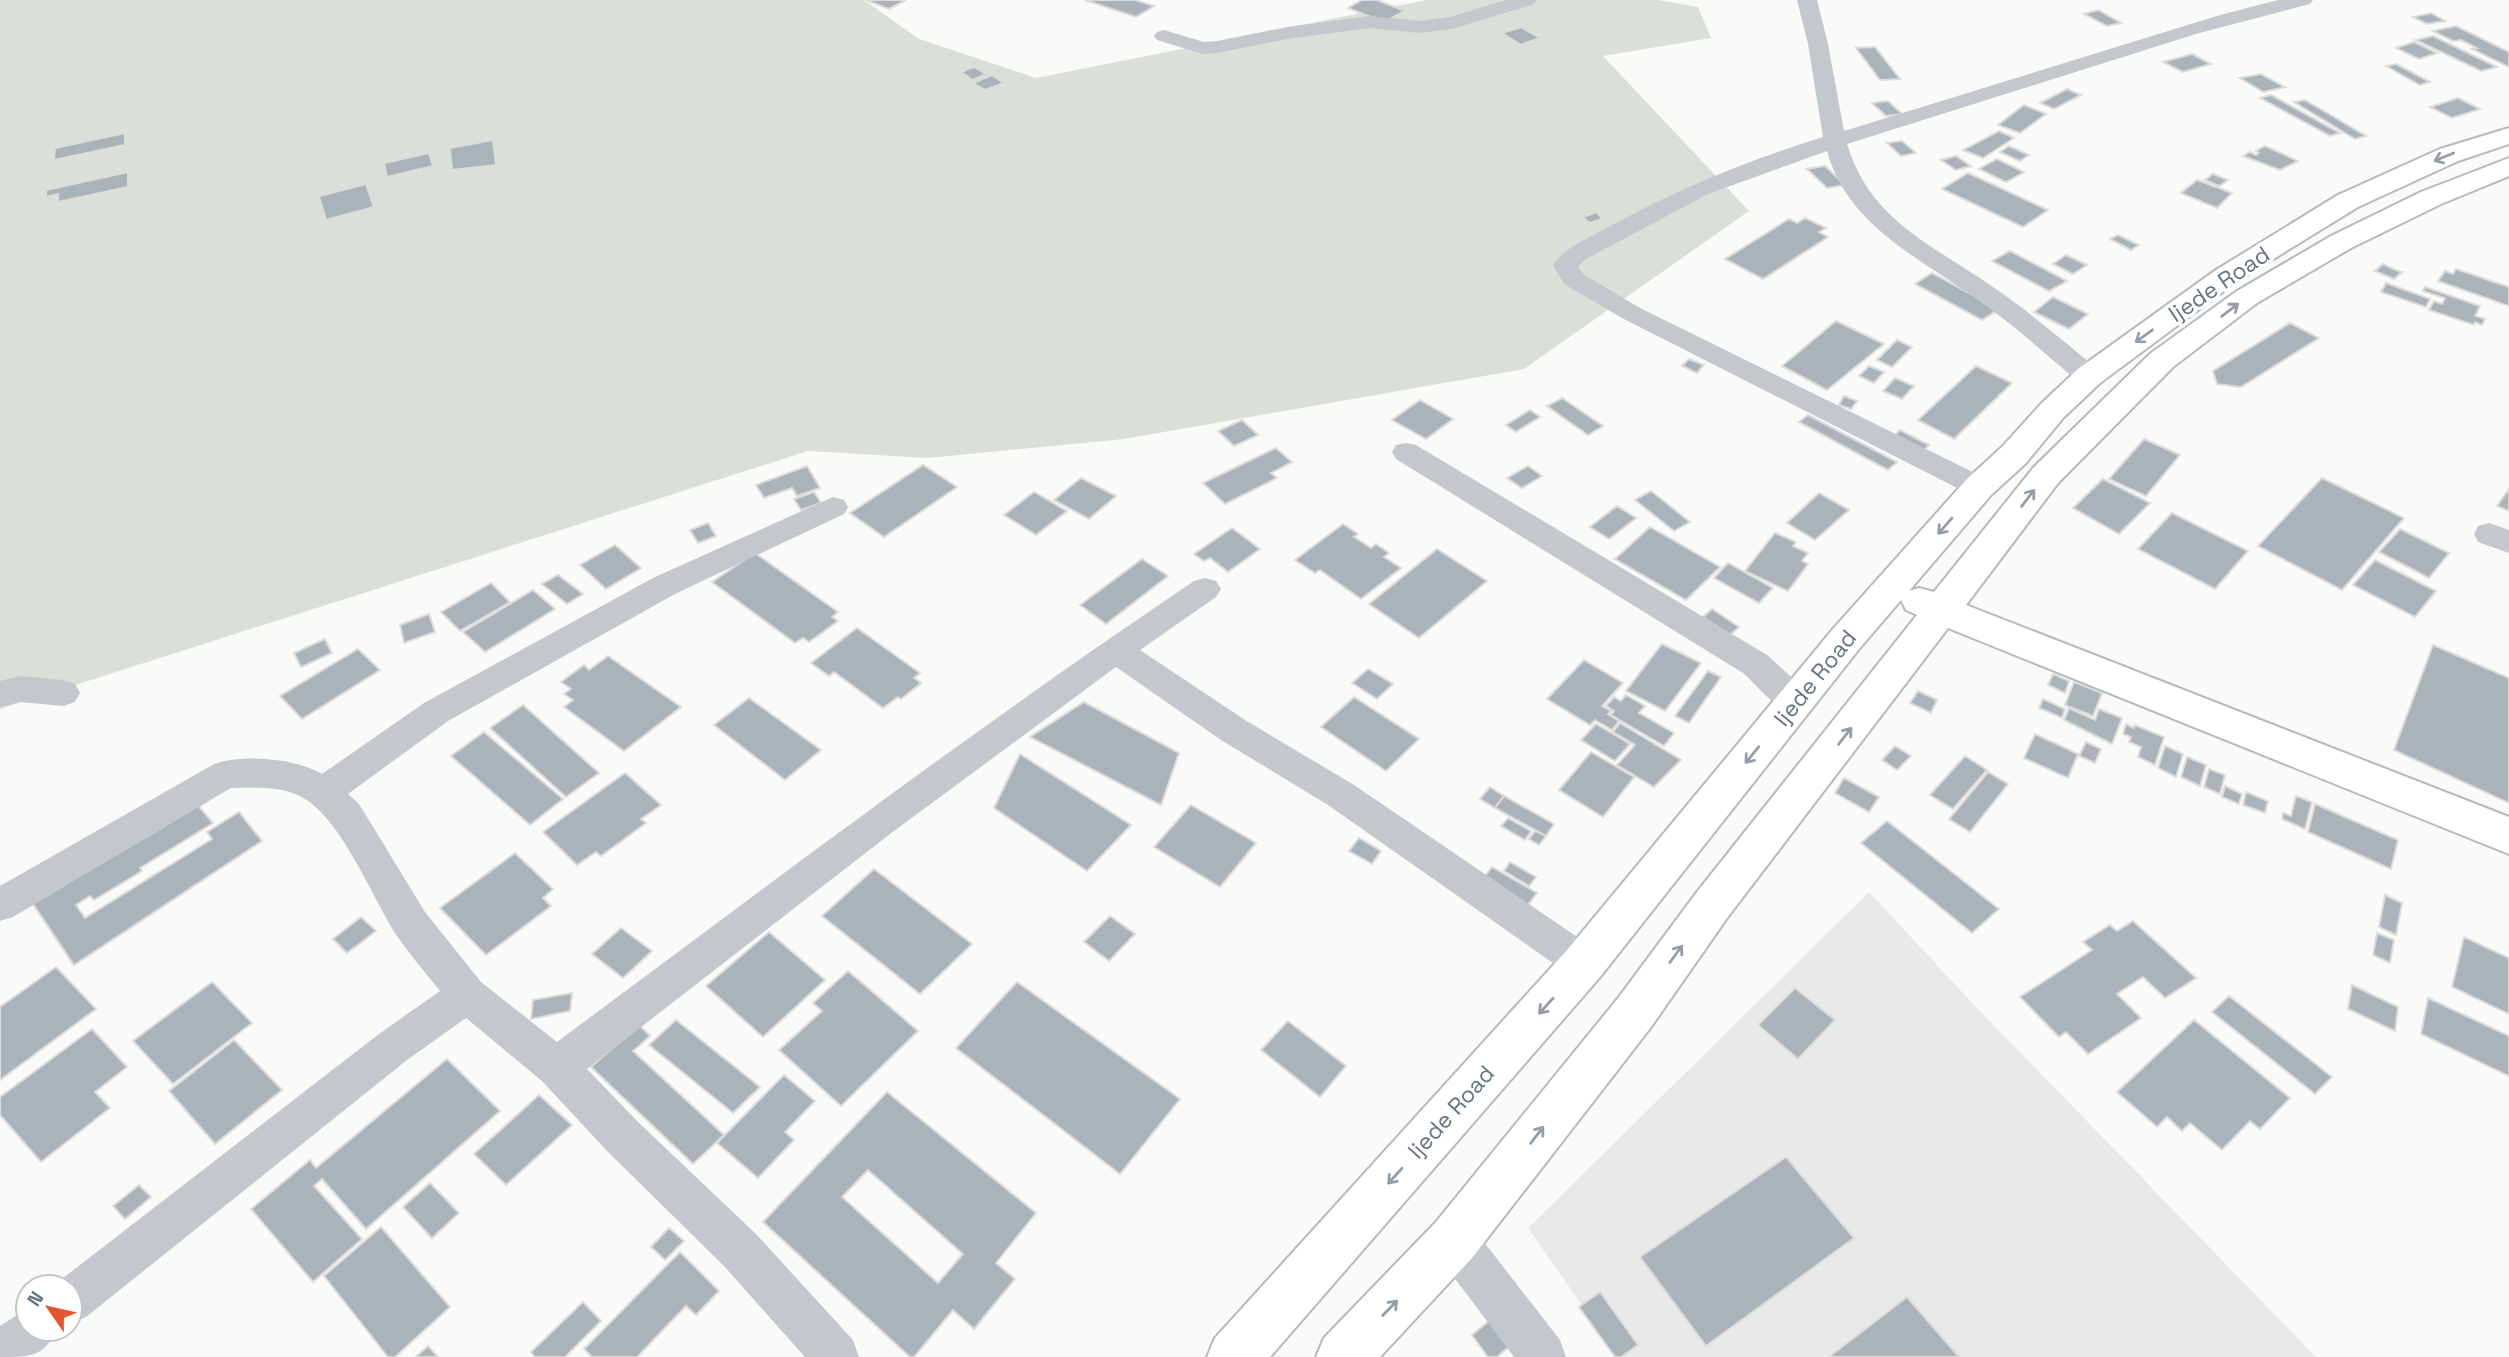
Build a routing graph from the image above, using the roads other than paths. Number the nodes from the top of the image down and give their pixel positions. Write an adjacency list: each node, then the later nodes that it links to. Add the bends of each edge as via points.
1 (1527, 0): 4 (street, via 1452,23 1420,27 1370,22 1203,48)
2 (1807, 0): 6 (street)
3 (2303, 0): 6 (street, via 2171,33)
4 (1164, 36)
5 (2509, 136): 8 (main road, Ijede Road, one-way to 8, via 2449,155 2348,201 2238,269)
6 (1836, 139): 8 (street, via 1848,177 1865,206 1888,230 1985,292); 10 (street, via 1697,190 1577,254 1565,265 1573,279 1631,313)
7 (2509, 166): 14 (main road, Ijede Road, one-way to 7, via 2046,475 2162,360 2247,297 2341,242)
8 (2089, 376): 10 (main road, Ijede Road)
9 (1406, 452): 18 (street, via 1755,664)
10 (1979, 488): 13 (main road, Ijede Road, one-way to 13)
11 (833, 507): 19 (street, via 664,586 436,712)
12 (1205, 589): 15 (street)
13 (1889, 589): 14 (main road); 18 (main road, Ijede Road)
14 (1942, 610): 20 (main road); 25 (main road, Ijede Road, one-way to 14)
15 (1115, 649): 22 (street, via 1233,730 1341,795); 24 (street)
16 (63, 693): 17 (street, via 20,689)
17 (0, 694)
18 (1796, 701): 22 (main road, Ijede Road, one-way to 22)
19 (323, 792): 21 (street, via 302,780 226,774); 23 (street, via 346,815 411,924)
20 (2509, 836)
21 (0, 905)
22 (1584, 963): 30 (main road, Ijede Road, one-way to 30)
23 (467, 995): 24 (street); 26 (street, via 393,1046)
24 (557, 1067): 29 (street, via 740,1250)
25 (1454, 1240): 31 (main road, Ijede Road, one-way to 25); 32 (street)
26 (84, 1290)
27 (16, 1343): 28 (street)
28 (0, 1355)
29 (836, 1357)
30 (1234, 1357)
31 (1343, 1357)
32 (1543, 1357)

